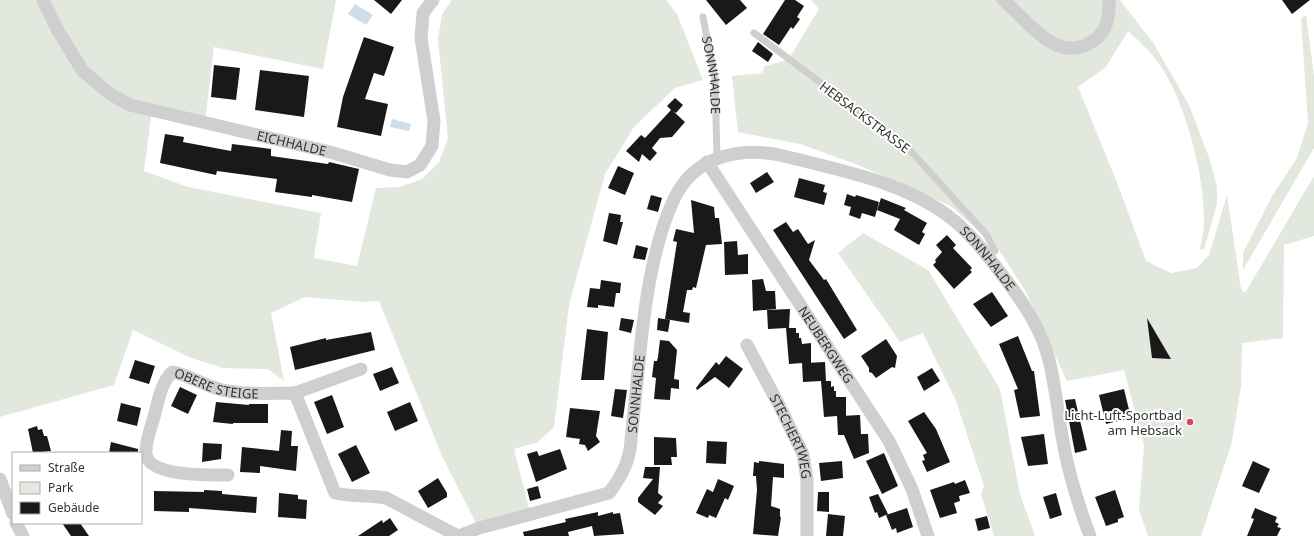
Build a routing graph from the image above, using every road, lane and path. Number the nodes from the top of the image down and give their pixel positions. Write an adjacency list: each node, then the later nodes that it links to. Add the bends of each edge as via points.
1 (43, 0): 2 (street, EICHHALDE, via 82,70 110,94 130,105 330,152 390,170 407,172 420,165 432,146 434,121 422,38 423,13)
2 (433, 0)
3 (1003, 0): 4 (street, via 1045,39 1059,47 1073,48 1085,46 1097,38 1105,27 1110,13)
4 (1109, 0)
5 (704, 17): 7 (lane, SONNHALDE, via 715,79)
6 (754, 33): 8 (lane, HEBSACKSTRASSE, via 908,148 986,234)
7 (712, 160): 17 (street, SONNHALDE, via 683,183 674,199 655,255 642,334 629,454 620,479 609,493); 19 (street, NEUBERGWEG, via 889,441 912,489); 20 (street, SONNHALDE, via 751,151 841,170 912,195 950,217 989,257 1022,301 1048,354 1056,389 1064,448 1077,501)
8 (995, 251)
9 (747, 345): 18 (street, STECHERTWEG, via 803,454 807,480)
10 (361, 369): 11 (street, OBERE STEIGE)
11 (295, 393): 12 (street, OBERE STEIGE, via 228,392 172,372 165,378 146,455 162,469 178,473); 17 (street, via 336,493 386,498)
12 (228, 475)
13 (0, 478): 14 (street)
14 (12, 511)
15 (17, 524): 16 (street)
16 (23, 536)
17 (458, 536)
18 (807, 536)
19 (928, 536)
20 (1090, 536)

